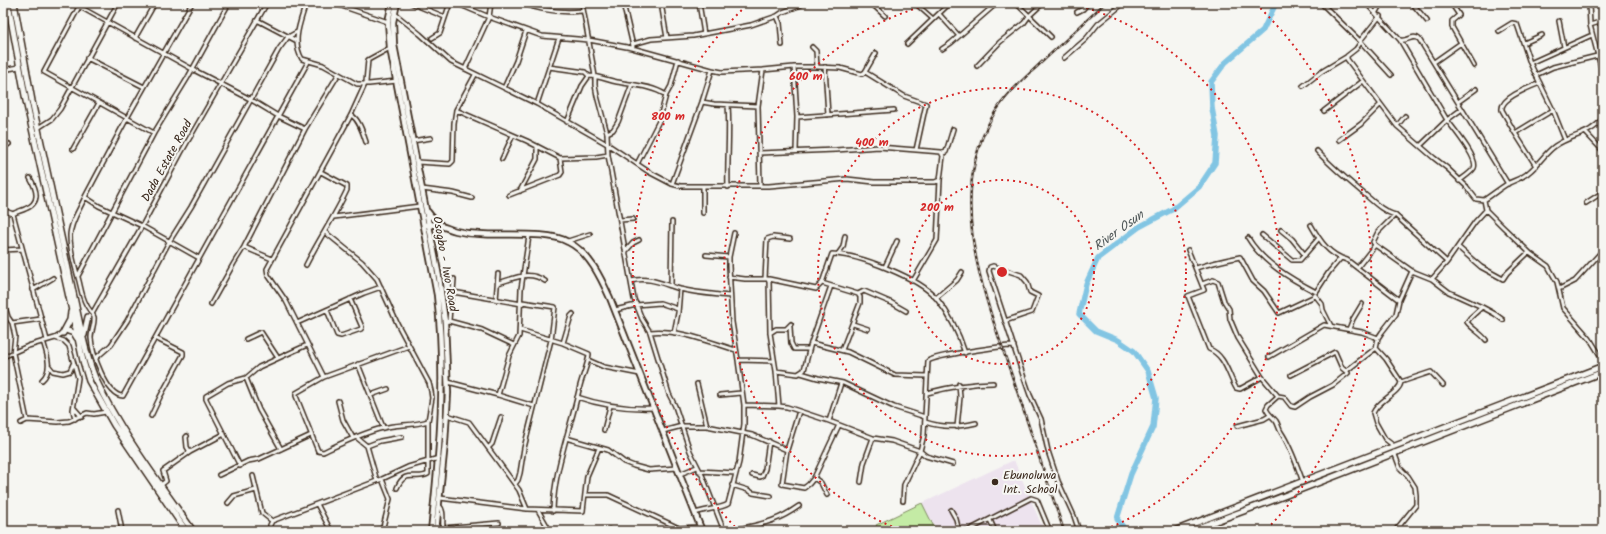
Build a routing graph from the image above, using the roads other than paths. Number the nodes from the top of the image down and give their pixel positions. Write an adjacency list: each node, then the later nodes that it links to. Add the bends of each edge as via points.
1 (8, 3): 97 (highway)
2 (14, 3): 150 (highway)
3 (73, 3): 37 (street)
4 (118, 3): 55 (street)
5 (155, 3): 66 (street)
6 (192, 3): 84 (street)
7 (229, 3): 102 (street)
8 (266, 3): 51 (street, Dada Estate Road)
9 (306, 3): 60 (street)
10 (333, 3): 56 (street)
11 (392, 3): 56 (main road, Osogbo - Iwo Road)
12 (397, 3): 42 (main road, Osogbo - Iwo Road)
13 (411, 3): 48 (street)
14 (450, 3): 48 (street)
15 (456, 3): 36 (street)
16 (491, 3): 49 (street)
17 (522, 3): 39 (street, via 536,9)
18 (582, 3): 39 (street)
19 (623, 3): 79 (street)
20 (661, 3): 69 (street)
21 (699, 3): 61 (street)
22 (871, 3): 45 (street)
23 (915, 3): 50 (street)
24 (950, 3): 43 (street)
25 (997, 3): 64 (street)
26 (1016, 3): 46 (street)
27 (1043, 3): 46 (street)
28 (1088, 3): 40 (street)
29 (1124, 3): 89 (street, via 1098,24)
30 (1321, 3): 74 (street)
31 (1366, 3): 41 (street)
32 (1381, 3): 41 (street)
33 (1412, 3): 52 (street)
34 (1451, 3): 75 (street, via 1459,15 1452,21 1452,27)
35 (1589, 3): 57 (street)
36 (464, 4): 49 (street)
37 (80, 5): 55 (street); 123 (street, via 44,72)
38 (801, 5): 44 (street)
39 (582, 11): 71 (street)
40 (1077, 12)
41 (1376, 12): 47 (street)
42 (394, 13): 103 (street, via 451,62); 161 (main road, Osogbo - Iwo Road, via 394,45)
43 (938, 14): 50 (street); 64 (street)
44 (777, 16): 61 (street); 78 (street)
45 (885, 16)
46 (1029, 16): 70 (street); 95 (street)
47 (1380, 16): 72 (street); 74 (street)
48 (444, 17): 67 (street, via 440,33)
49 (489, 17): 58 (street); 103 (street)
50 (933, 19): 77 (street)
51 (257, 20): 65 (street); 118 (street, Dada Estate Road)
52 (1427, 21)
53 (1559, 21): 80 (street)
54 (1603, 21): 57 (street)
55 (106, 22): 66 (street); 88 (street)
56 (388, 22): 82 (main road, Osogbo - Iwo Road)
57 (1590, 25): 63 (street)
58 (526, 31): 68 (street); 124 (street)
59 (1499, 31): 76 (street, via 1512,23 1518,24)
60 (298, 32): 65 (street); 73 (street)
61 (704, 34): 69 (street)
62 (1542, 35): 76 (street)
63 (1592, 35): 80 (street); 86 (street)
64 (959, 36): 83 (street)
65 (288, 37): 73 (street); 127 (street)
66 (135, 38): 84 (street)
67 (432, 38)
68 (559, 38): 71 (street); 98 (street)
69 (667, 38): 79 (street, via 651,39)
70 (1051, 38)
71 (588, 40): 79 (street); 114 (street)
72 (1400, 40): 92 (street, via 1417,37); 147 (street)
73 (297, 41): 91 (street, via 302,59)
74 (1360, 42): 87 (street); 110 (street)
75 (1461, 43): 92 (street); 96 (street)
76 (1524, 43): 93 (street)
77 (907, 44)
78 (782, 45)
79 (633, 46): 90 (street, via 663,58)
80 (1564, 46): 93 (street)
81 (812, 47): 100 (street, via 816,52)
82 (390, 48): 116 (main road, Osogbo - Iwo Road); 119 (street, via 368,60)
83 (942, 49)
84 (164, 53): 102 (street); 122 (street)
85 (876, 53): 107 (street)
86 (1597, 56): 94 (street); 111 (street, via 1553,67)
87 (1346, 57): 115 (street); 121 (street, via 1320,72)
88 (87, 58): 122 (street); 123 (street)
89 (1064, 58)
90 (678, 60): 105 (street); 126 (street)
91 (308, 62): 108 (street, via 323,65); 142 (street)
92 (1434, 62): 129 (street)
93 (1530, 62): 111 (street)
94 (1601, 65): 112 (street)
95 (976, 66)
96 (1474, 66)
97 (19, 67): 104 (street); 284 (highway)
98 (550, 67): 113 (street, via 585,72); 131 (street)
99 (794, 67): 100 (street); 106 (street); 144 (street)
100 (817, 67): 101 (street)
101 (825, 67): 107 (street, via 862,74); 141 (street)
102 (192, 69): 118 (street); 153 (street)
103 (465, 69): 109 (street)
104 (3, 70)
105 (712, 70): 106 (street); 128 (street)
106 (763, 70): 134 (street)
107 (865, 72): 169 (street, via 904,96 926,104)
108 (338, 75): 119 (street, via 357,84); 151 (street)
109 (475, 75): 124 (street); 135 (street)
110 (1391, 75)
111 (1536, 75): 117 (street)
112 (1603, 75)
113 (589, 76): 114 (street); 148 (street, via 582,86)
114 (595, 76): 120 (street); 154 (street, via 597,96)
115 (1363, 81): 133 (street); 139 (street)
116 (397, 82): 119 (street); 198 (main road, Osogbo - Iwo Road)
117 (1540, 83): 138 (street); 155 (street, via 1523,90 1503,104 1502,110)
118 (221, 84): 127 (street); 210 (street, Dada Estate Road)
119 (365, 84): 140 (street)
120 (632, 84): 126 (street, via 661,91); 154 (street, via 614,130)
121 (1303, 86)
122 (144, 87): 145 (street)
123 (71, 88): 130 (street); 150 (street, via 52,119)
124 (504, 88): 131 (street)
125 (1476, 90): 129 (street)
126 (666, 95): 179 (street, via 659,121)
127 (250, 99): 142 (street); 226 (street)
128 (702, 102): 132 (street); 185 (street)
129 (1458, 102): 137 (street)
130 (99, 103): 145 (street); 168 (street)
131 (537, 104): 148 (street)
132 (728, 105): 134 (street); 188 (street)
133 (1380, 105): 149 (street); 159 (street, via 1361,124)
134 (758, 106): 173 (street)
135 (456, 110): 157 (street); 178 (street, via 454,162)
136 (894, 110): 141 (street)
137 (1462, 110): 147 (street); 186 (street)
138 (1553, 110): 155 (street); 160 (street)
139 (1324, 111)
140 (351, 115): 162 (street, via 358,123); 181 (street)
141 (828, 115): 144 (street)
142 (278, 116): 151 (street); 240 (street)
143 (1405, 116): 149 (street)
144 (797, 117): 172 (street)
145 (126, 118): 153 (street); 194 (street)
146 (1603, 118): 156 (street)
147 (1447, 120): 166 (street); 184 (street, via 1475,163 1474,168)
148 (567, 122): 164 (street)
149 (1397, 126): 166 (street)
150 (38, 128): 291 (highway)
151 (305, 129): 229 (street)
152 (953, 129): 174 (street, via 946,152)
153 (154, 133): 201 (street)
154 (607, 133): 164 (street)
155 (1515, 133): 180 (street)
156 (1586, 133): 160 (street); 171 (street)
157 (514, 135): 165 (street); 177 (street)
158 (431, 138): 161 (street)
159 (1339, 140)
160 (1565, 140): 180 (street, via 1550,150)
161 (412, 141): 178 (main road, Osogbo - Iwo Road)
162 (366, 142)
163 (9, 144): 167 (street)
164 (607, 144): 175 (street); 179 (street)
165 (537, 146): 176 (street); 191 (street, via 537,159)
166 (1420, 146): 184 (street)
167 (3, 148)
168 (73, 149)
169 (916, 150): 172 (street, via 879,147); 174 (street)
170 (1317, 151): 204 (street, via 1355,187 1385,211)
171 (1603, 151)
172 (796, 152): 173 (street)
173 (759, 153): 187 (street)
174 (943, 153): 183 (street)
175 (608, 156): 176 (street); 207 (street)
176 (560, 158): 191 (street, via 560,176)
177 (502, 160)
178 (417, 162): 190 (main road, Osogbo - Iwo Road)
179 (637, 164): 185 (street)
180 (1536, 166): 186 (street, via 1522,178)
181 (320, 172): 205 (street, via 347,186); 241 (street)
182 (30, 178): 203 (street, via 36,201 33,205)
183 (940, 180): 187 (street, via 874,182 847,179); 260 (street, via 937,240)
184 (1459, 181): 196 (street, via 1476,199)
185 (672, 184): 189 (street)
186 (1508, 184): 196 (street)
187 (760, 185): 188 (street)
188 (728, 186): 189 (street)
189 (703, 187): 202 (street)
190 (422, 188): 195 (street); 198 (main road, Osogbo - Iwo Road)
191 (519, 191): 193 (street)
192 (1603, 192): 197 (street)
193 (509, 196)
194 (85, 197): 201 (street); 252 (street, via 70,235 71,253)
195 (472, 198)
196 (1484, 200): 200 (street)
197 (1586, 203)
198 (423, 207): 205 (street); 209 (main road, Osogbo - Iwo Road); 211 (main road)
199 (3, 210): 203 (street)
200 (1486, 210): 228 (street); 235 (street)
201 (113, 212): 210 (street); 252 (street)
202 (703, 213)
203 (13, 214): 230 (street)
204 (1395, 215): 227 (street, via 1378,232 1373,242); 243 (street)
205 (334, 218): 214 (street)
206 (633, 219): 207 (street)
207 (620, 220): 234 (street)
208 (672, 222): 264 (street)
209 (427, 225): 211 (main road); 296 (main road, Osogbo - Iwo Road); 362 (main road, Osogbo - Iwo Road, via 437,295)
210 (142, 226): 226 (street); 290 (street, Dada Estate Road)
211 (442, 226): 218 (main road, via 466,233)
212 (1311, 226): 221 (street)
213 (1281, 230): 238 (street)
214 (325, 232): 244 (street); 266 (street, via 362,262)
215 (734, 233): 239 (street)
216 (590, 234): 224 (street)
217 (1262, 235): 238 (street, via 1292,260 1300,260)
218 (529, 236): 224 (main road, via 547,236); 251 (street)
219 (845, 236): 236 (street, via 843,247)
220 (1248, 238): 271 (street, via 1263,257 1284,274)
221 (1318, 238): 238 (street); 242 (street)
222 (790, 239): 256 (street, via 767,239)
223 (639, 240): 234 (street)
224 (568, 241): 288 (main road, via 582,252 593,266)
225 (897, 241): 245 (street)
226 (169, 242): 240 (street); 333 (street, via 118,336)
227 (1375, 245): 247 (street); 248 (street)
228 (1458, 246): 235 (street, via 1481,267 1503,279); 243 (street)
229 (244, 247): 241 (street); 281 (street)
230 (22, 249): 231 (street); 269 (street)
231 (3, 250)
232 (1188, 250): 246 (street)
233 (1603, 250): 268 (street, via 1575,281)
234 (626, 251): 259 (street)
235 (1529, 252): 268 (street, via 1548,266)
236 (838, 254): 245 (street); 262 (street, via 831,255)
237 (706, 255): 239 (street)
238 (1305, 255)
239 (729, 257): 253 (street)
240 (199, 258): 311 (street)
241 (272, 259): 299 (street, via 267,269 268,275)
242 (1340, 259): 247 (street, via 1347,260); 271 (street)
243 (1447, 262): 257 (street)
244 (306, 265)
245 (885, 267): 260 (street)
246 (1196, 268): 263 (street); 274 (street, via 1240,257 1253,281 1264,291 1279,313)
247 (1357, 268): 278 (street)
248 (1412, 271): 257 (street); 278 (street)
249 (962, 272): 275 (street)
250 (498, 274): 261 (street)
251 (523, 275): 258 (street, via 535,275); 261 (street); 280 (street)
252 (78, 276): 290 (street, via 86,305)
253 (729, 277): 256 (street); 273 (street)
254 (53, 278): 269 (street)
255 (454, 279): 270 (street)
256 (767, 279): 262 (street, via 814,289); 309 (street)
257 (1432, 279): 285 (street, via 1449,292)
258 (545, 281)
259 (630, 281): 264 (street, via 641,279); 283 (street)
260 (913, 281): 275 (street)
261 (498, 283): 277 (street)
262 (822, 283): 265 (street)
263 (1202, 284): 351 (street, via 1214,280 1218,282 1238,338); 351 (street, via 1204,290 1188,296 1209,349 1217,352 1236,388 1240,389)
264 (671, 286): 267 (street)
265 (831, 286): 272 (street); 320 (street)
266 (381, 287): 276 (street); 323 (street)
267 (680, 289): 273 (street); 286 (street)
268 (1559, 289): 337 (street, via 1563,308 1590,339)
269 (33, 290): 294 (street)
270 (453, 292): 277 (street); 296 (street)
271 (1316, 292): 274 (street)
272 (858, 294): 289 (street, via 864,291); 300 (street, via 860,303)
273 (730, 296): 327 (street)
274 (1315, 296): 302 (street, via 1322,304)
275 (936, 298): 330 (street, via 956,329)
276 (350, 299): 287 (street); 287 (street, via 361,329 337,335)
277 (496, 300): 280 (street)
278 (1399, 300): 312 (street, via 1396,314)
279 (3, 301): 298 (street)
280 (522, 303): 305 (street); 316 (street, via 554,307)
281 (211, 304)
282 (1362, 304): 304 (street)
283 (636, 305): 286 (street, via 660,303); 288 (street); 307 (street)
284 (71, 307): 301 (highway); 306 (highway, via 70,320)
285 (1482, 307): 295 (street); 317 (street, via 1467,322)
286 (678, 309): 308 (street)
287 (327, 310): 299 (street)
288 (615, 310): 347 (main road)
289 (906, 311)
290 (92, 313): 293 (street, Dada Estate Road); 333 (street, via 94,319 91,336)
291 (77, 314): 293 (highway); 301 (highway)
292 (573, 314): 319 (street)
293 (87, 318): 301 (street, Dada Estate Road); 313 (highway)
294 (41, 319): 298 (street); 315 (street)
295 (1503, 320)
296 (447, 321): 321 (street, via 482,330); 354 (main road, Osogbo - Iwo Road)
297 (1006, 321): 297 (street, via 989,271 993,266 1021,275 1027,282 1030,292 1038,296 1036,306 1030,314); 324 (street)
298 (12, 323): 329 (street, via 15,336)
299 (297, 323): 322 (street)
300 (853, 324): 303 (street); 328 (street)
301 (78, 326): 306 (street, Dada Estate Road); 313 (highway)
302 (1331, 326): 304 (street); 331 (street, via 1324,325)
303 (868, 329)
304 (1349, 329): 312 (street)
305 (520, 330): 316 (street); 321 (street)
306 (65, 332): 310 (street, Dada Estate Road); 313 (highway, via 74,333)
307 (650, 332): 308 (street); 393 (street)
308 (674, 333): 327 (street)
309 (770, 333): 326 (street, via 776,329 784,330 790,325 794,349); 338 (street)
310 (55, 338): 315 (street); 339 (street, via 68,345)
311 (155, 338): 333 (street, via 122,396 109,387); 381 (street, via 183,352 183,355)
312 (1378, 338): 325 (street)
313 (81, 339): 378 (highway, via 83,361); 435 (highway, via 99,386 120,424)
314 (246, 339): 334 (street, via 261,332)
315 (47, 340): 318 (street)
316 (551, 340): 319 (street); 372 (street)
317 (1486, 340)
318 (43, 342): 329 (street); 340 (street)
319 (563, 343): 335 (street, via 588,353)
320 (811, 343): 326 (street); 328 (street)
321 (514, 344): 365 (street)
322 (307, 345): 334 (street); 350 (street)
323 (410, 346): 341 (street); 388 (street, via 431,391)
324 (1014, 346): 330 (street); 478 (street, via 1030,395 1042,419 1048,451 1058,480)
325 (1376, 348): 343 (street); 355 (street)
326 (810, 349): 346 (street)
327 (736, 350): 336 (street)
328 (842, 350): 349 (street, via 895,374)
329 (13, 353): 332 (street); 386 (street)
330 (965, 353): 349 (street, via 929,360)
331 (1269, 357)
332 (3, 358)
333 (96, 358)
334 (278, 358): 352 (street, via 259,367)
335 (588, 360): 347 (street, via 604,367); 369 (street)
336 (738, 360): 338 (street); 363 (street)
337 (1603, 360)
338 (774, 361): 344 (street)
339 (74, 362): 340 (street, via 70,371 63,373 53,371); 375 (street, via 79,382)
340 (48, 364): 353 (street, via 47,374)
341 (358, 364): 350 (street); 366 (street)
342 (1603, 366): 413 (highway)
343 (1346, 371): 348 (street, via 1335,352); 368 (street, via 1348,373 1339,381 1295,407 1284,397)
344 (776, 372): 346 (street); 374 (street)
345 (1603, 372): 413 (highway)
346 (801, 373): 356 (street)
347 (641, 374): 376 (main road)
348 (1291, 375)
349 (927, 376): 364 (street)
350 (324, 377): 402 (street, via 295,394)
351 (1262, 377): 368 (street)
352 (246, 378): 401 (street, via 206,396); 412 (street, via 259,410)
353 (42, 380)
354 (448, 382): 362 (main road, Osogbo - Iwo Road); 365 (street)
355 (1401, 382): 360 (street, via 1430,372); 413 (street, via 1398,389 1385,398 1373,413 1385,439)
356 (841, 383): 384 (street, via 894,408); 387 (street)
357 (993, 383): 359 (street)
358 (697, 384): 394 (street)
359 (959, 384): 364 (street); 396 (street)
360 (1443, 385)
361 (388, 388): 366 (street)
362 (445, 393): 379 (main road, Osogbo - Iwo Road); 417 (main road, Osogbo - Iwo Road)
363 (742, 393): 367 (street); 371 (street)
364 (927, 393): 384 (street)
365 (498, 394): 372 (street)
366 (371, 395): 397 (street)
367 (720, 395)
368 (1278, 396): 382 (street, via 1266,409)
369 (577, 397): 373 (street); 406 (street)
370 (338, 401): 404 (street, via 343,420)
371 (744, 405): 374 (street); 400 (street)
372 (534, 406): 434 (street, via 520,473)
373 (610, 406): 376 (street); 398 (street)
374 (779, 406): 377 (street)
375 (73, 407): 380 (street); 385 (street)
376 (654, 408): 399 (main road)
377 (799, 411): 387 (street); 414 (street)
378 (106, 412): 380 (street, via 87,413); 464 (highway)
379 (447, 415): 410 (street, via 469,422); 442 (main road, Osogbo - Iwo Road)
380 (82, 416): 385 (street)
381 (151, 416)
382 (1269, 416): 395 (street); 433 (street, via 1276,420 1284,435)
383 (501, 417): 410 (street, via 492,444)
384 (925, 417): 389 (street)
385 (75, 418): 386 (street, via 58,422)
386 (27, 420): 390 (street)
387 (828, 420): 392 (street)
388 (428, 421): 397 (street, via 409,426); 418 (street)
389 (925, 422): 396 (street, via 942,427); 415 (street)
390 (21, 423)
391 (976, 423): 396 (street)
392 (839, 425): 407 (street); 429 (street)
393 (682, 426): 394 (street); 399 (street); 421 (street)
394 (707, 426): 400 (street)
395 (1237, 426)
396 (957, 427)
397 (383, 428): 404 (street)
398 (604, 430)
399 (663, 431): 422 (main road)
400 (743, 433): 408 (street); 424 (street)
401 (224, 434): 416 (street); 420 (street)
402 (311, 435): 404 (street, via 318,451 323,452); 412 (street)
403 (188, 436): 416 (street, via 185,441)
404 (355, 437): 409 (street)
405 (402, 437): 409 (street)
406 (566, 438): 411 (street); 453 (street, via 553,494)
407 (873, 438): 415 (street, via 892,441); 432 (street, via 864,463)
408 (769, 441): 414 (street); 427 (street, via 762,476)
409 (367, 446): 431 (street)
410 (488, 448): 434 (street)
411 (599, 448): 422 (street, via 608,450 624,462 649,470); 439 (street, via 588,476)
412 (281, 449): 420 (street)
413 (1394, 449): 433 (highway); 480 (highway, via 1271,501); 481 (street, via 1400,468 1415,487 1416,495 1416,505)
414 (787, 450): 429 (street, via 782,484 805,488)
415 (920, 451): 419 (street, via 926,456); 443 (street, via 906,478)
416 (190, 452): 435 (street, via 163,470 166,481)
417 (439, 458): 418 (street); 469 (main road, Osogbo - Iwo Road)
418 (427, 460): 430 (street); 437 (street, via 428,474 411,475)
419 (953, 464)
420 (240, 466): 426 (street)
421 (697, 467): 423 (street); 425 (street)
422 (677, 468): 425 (main road)
423 (699, 471): 424 (street); 448 (street)
424 (736, 473): 436 (street)
425 (680, 474): 454 (main road)
426 (220, 475)
427 (752, 475)
428 (253, 476): 438 (street)
429 (814, 478): 440 (street, via 821,483)
430 (382, 479): 431 (street); 460 (street, via 390,499)
431 (376, 481): 445 (street)
432 (861, 482)
433 (1302, 482): 479 (highway)
434 (515, 484): 449 (street)
435 (161, 485): 465 (highway)
436 (732, 485): 441 (street); 448 (street, via 728,504 724,507)
437 (397, 488)
438 (256, 490): 444 (street, via 234,496); 456 (street, via 262,513)
439 (586, 495): 453 (street, via 583,511); 459 (street, via 608,496 679,528)
440 (826, 495)
441 (771, 496)
442 (440, 498): 446 (main road, Osogbo - Iwo Road); 449 (street)
443 (903, 501)
444 (228, 503)
445 (317, 504): 456 (street); 467 (street)
446 (439, 505): 457 (street, via 443,512 443,528); 470 (main road, Osogbo - Iwo Road)
447 (799, 506): 473 (street, via 766,524)
448 (715, 507): 454 (street); 472 (street)
449 (527, 509): 451 (street)
450 (118, 510): 463 (street)
451 (538, 510): 453 (street); 471 (street)
452 (951, 510): 474 (street)
453 (553, 511)
454 (695, 513): 459 (main road)
455 (990, 520): 461 (street, via 1035,498); 475 (street); 476 (street)
456 (272, 522): 466 (street)
457 (500, 523)
458 (3, 528): 462 (street)
459 (702, 529)
460 (382, 530): 468 (street)
461 (1051, 530): 477 (street)
462 (4, 531)
463 (122, 531)
464 (186, 531)
465 (193, 531)
466 (270, 531)
467 (331, 531)
468 (370, 531)
469 (431, 531)
470 (436, 531)
471 (550, 531)
472 (724, 531)
473 (730, 531)
474 (959, 531)
475 (967, 531)
476 (995, 531)
477 (1042, 531)
478 (1079, 531)
479 (1174, 531)
480 (1189, 531)
481 (1395, 531)

